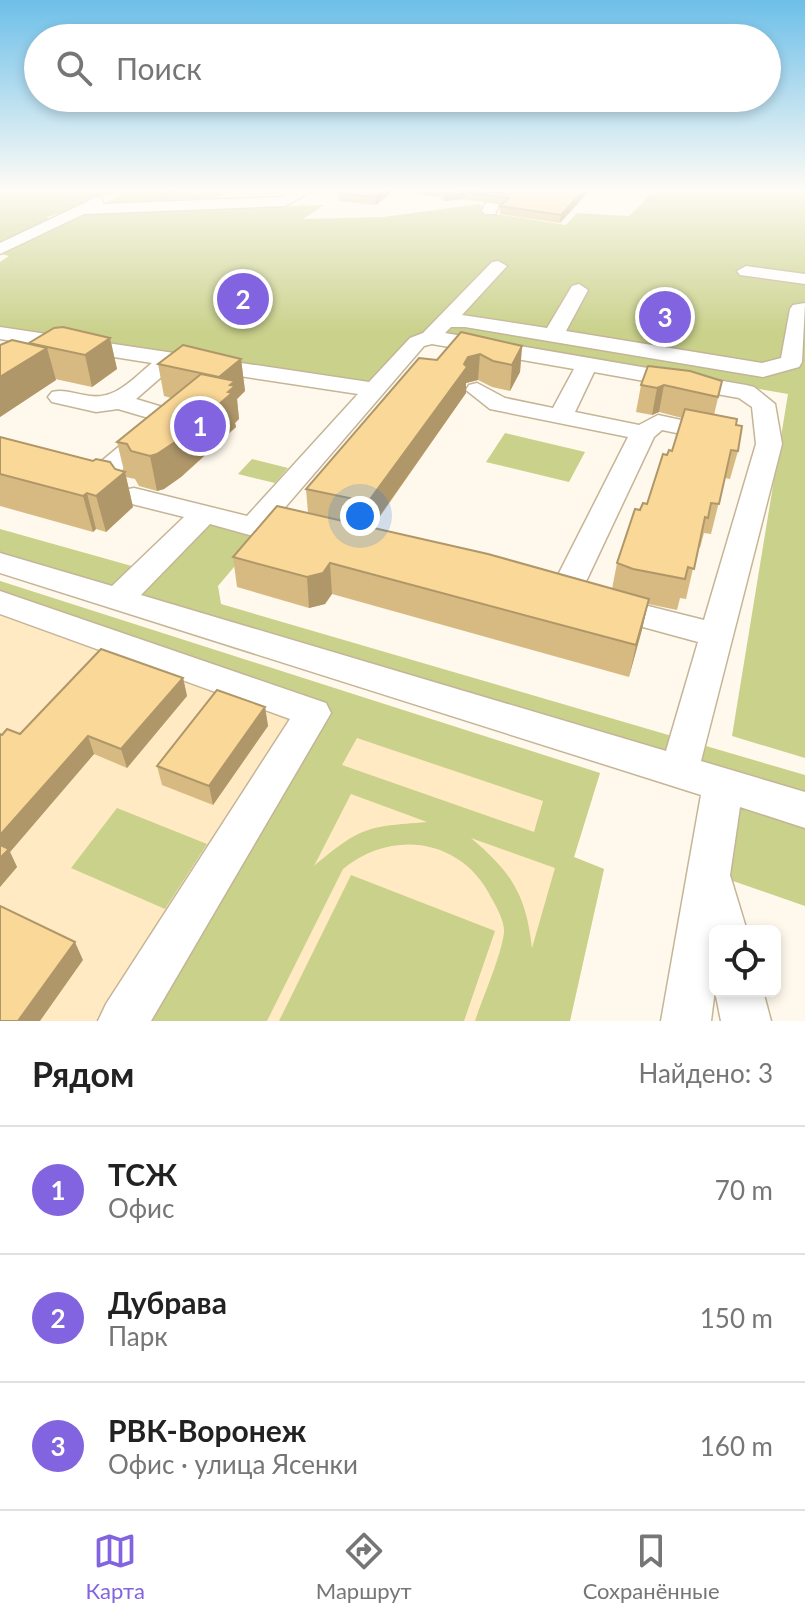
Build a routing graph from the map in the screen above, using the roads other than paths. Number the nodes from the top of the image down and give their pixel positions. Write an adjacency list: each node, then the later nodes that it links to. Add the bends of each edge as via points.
1 (23, 238): 2 (street)
2 (0, 249)
3 (498, 266): 8 (street)
4 (746, 271): 5 (street)
5 (805, 279)
6 (579, 290): 10 (street)
7 (805, 309): 10 (street, via 800,309 791,362 763,370)
8 (437, 329): 10 (street, via 465,321); 14 (street); 15 (street, via 417,342)
9 (0, 333): 11 (street)
10 (554, 335)
11 (40, 339): 12 (street); 13 (street)
12 (13, 356)
13 (169, 359): 15 (street); 18 (street)
14 (587, 365): 19 (street); 30 (street, via 746,392 763,404)
15 (375, 390): 24 (street, via 273,521 253,527)
16 (477, 390): 19 (street, via 498,404)
17 (60, 397): 18 (street, via 96,405)
18 (119, 402): 23 (street, via 170,417)
19 (560, 417): 21 (street)
20 (701, 431): 21 (street, via 658,422)
21 (643, 433): 29 (street)
22 (64, 472): 23 (street)
23 (95, 480): 24 (street)
24 (204, 513): 27 (street)
25 (0, 563): 27 (street)
26 (523, 579): 29 (street)
27 (118, 599): 31 (street)
28 (0, 602): 37 (street, via 313,713)
29 (601, 603): 30 (street)
30 (718, 635): 31 (street)
31 (679, 772): 32 (street)
32 (723, 785): 33 (street); 34 (street)
33 (805, 810)
34 (710, 873): 35 (street); 38 (street)
35 (723, 925)
36 (740, 997): 39 (street)
37 (123, 1021)
38 (686, 1021)
39 (746, 1021)

